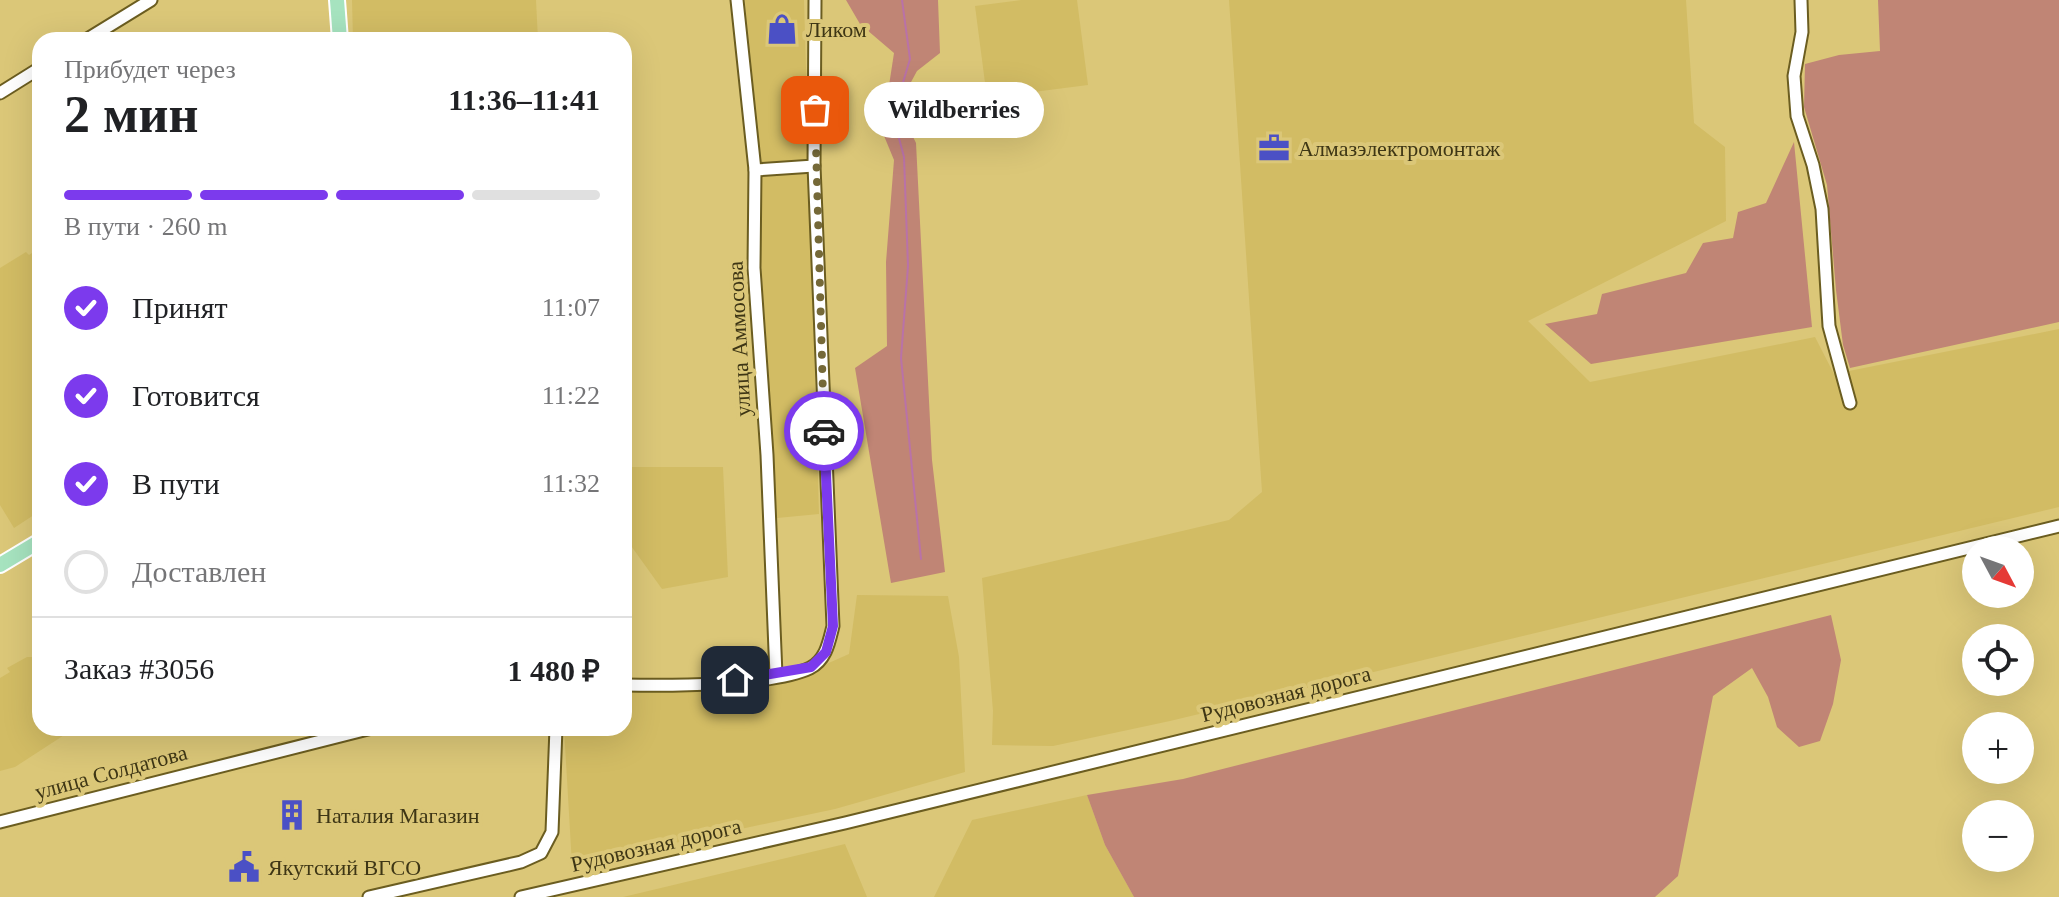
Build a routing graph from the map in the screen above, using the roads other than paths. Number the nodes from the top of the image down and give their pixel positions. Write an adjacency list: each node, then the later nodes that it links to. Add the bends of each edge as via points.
1 (151, 0): 6 (street)
2 (337, 0): 7 (main road)
3 (737, 0): 11 (street, улица Аммосова)
4 (815, 0): 10 (street)
5 (1801, 0): 12 (street, via 1796,104 1822,209 1829,326)
6 (99, 32)
7 (339, 32)
8 (32, 73): 9 (street)
9 (0, 93)
10 (814, 166): 11 (street); 16 (street, via 833,626 826,652 811,667)
11 (755, 170): 16 (street, улица Аммосова, via 754,268)
12 (1850, 403)
13 (2059, 526): 22 (street, Рудовозная дорога)
14 (32, 546): 15 (main road)
15 (0, 565)
16 (776, 675): 17 (street)
17 (632, 685)
18 (340, 736): 20 (street, улица Солдатова)
19 (556, 736): 21 (street, via 552,832 541,853)
20 (0, 822)
21 (369, 897)
22 (521, 897)

